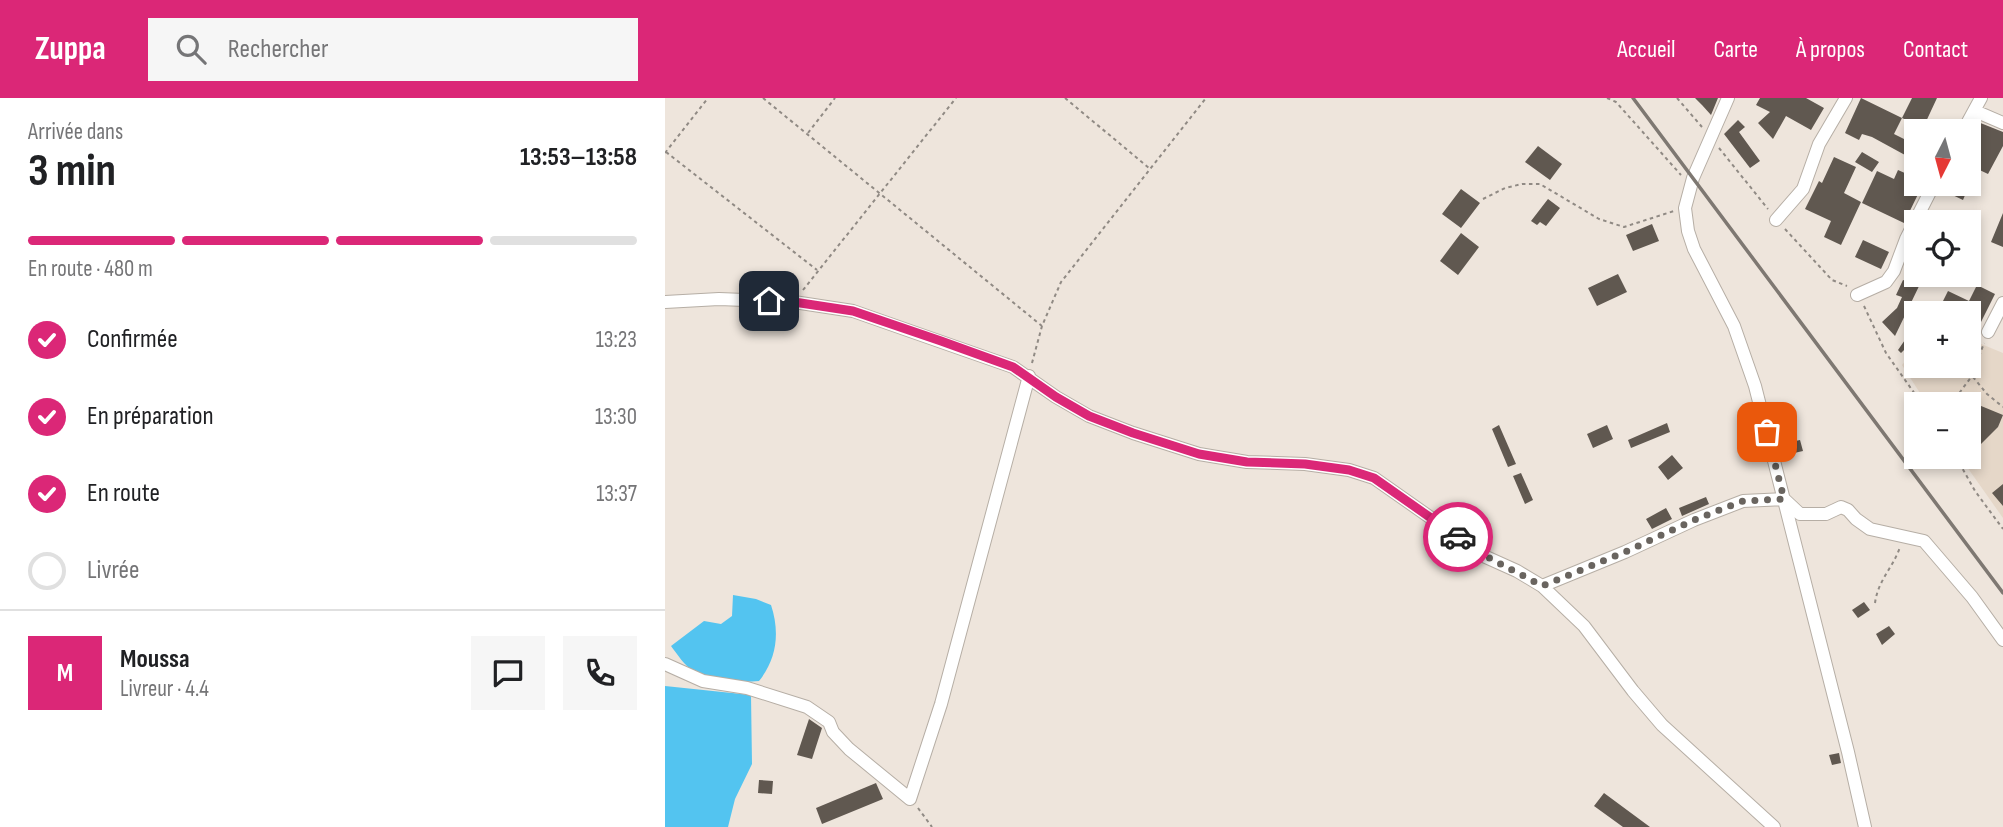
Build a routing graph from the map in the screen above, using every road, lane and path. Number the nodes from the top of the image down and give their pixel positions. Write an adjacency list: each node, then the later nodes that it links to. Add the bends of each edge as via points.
1 (708, 98): 17 (path)
2 (763, 98): 15 (path)
3 (835, 98): 15 (path)
4 (957, 98): 20 (path)
5 (1065, 98): 18 (path)
6 (1206, 98): 18 (path)
7 (1607, 98): 19 (path, via 1616,102)
8 (1677, 98): 16 (path)
9 (1728, 98): 16 (street)
10 (1846, 98): 24 (street, via 1819,144 1803,188)
11 (1981, 98): 12 (street)
12 (1975, 111): 13 (street); 14 (street)
13 (1970, 119)
14 (2003, 123)
15 (807, 134): 20 (path)
16 (1710, 137): 19 (street); 24 (path)
17 (665, 152): 25 (path)
18 (1150, 169): 30 (path, via 1061,282)
19 (1691, 186): 23 (street)
20 (880, 194): 25 (path); 30 (path)
21 (1928, 196): 26 (street, via 1894,271 1886,282)
22 (1483, 199): 23 (path, via 1505,188 1540,184 1599,219 1624,227)
23 (1685, 208): 38 (street, via 1694,249 1734,326 1755,386)
24 (1776, 220): 26 (path, via 1832,280)
25 (818, 271): 28 (path)
26 (1857, 295): 35 (path, via 1886,353)
27 (665, 302): 28 (street)
28 (794, 302): 33 (street, via 853,311)
29 (2003, 303): 31 (street)
30 (1042, 326): 33 (path)
31 (1988, 332): 32 (path)
32 (1981, 351)
33 (1029, 376): 41 (street, via 1089,416 1199,454 1338,468 1374,478 1477,553); 45 (street, via 941,704)
34 (1974, 378): 36 (path)
35 (1914, 392)
36 (2003, 407)
37 (1963, 469): 39 (path)
38 (1784, 499): 40 (street, via 1800,514 1826,514 1841,507 1870,528); 41 (street, via 1743,501); 48 (street)
39 (2003, 529)
40 (1904, 536): 42 (path, via 1896,559 1884,573); 43 (street, via 1924,541)
41 (1542, 586): 47 (street, via 1584,626 1662,724)
42 (1875, 603)
43 (2003, 640)
44 (665, 664): 45 (street, via 703,681 747,688 807,707)
45 (910, 799): 46 (path)
46 (932, 827)
47 (1774, 827)
48 (1865, 827)

